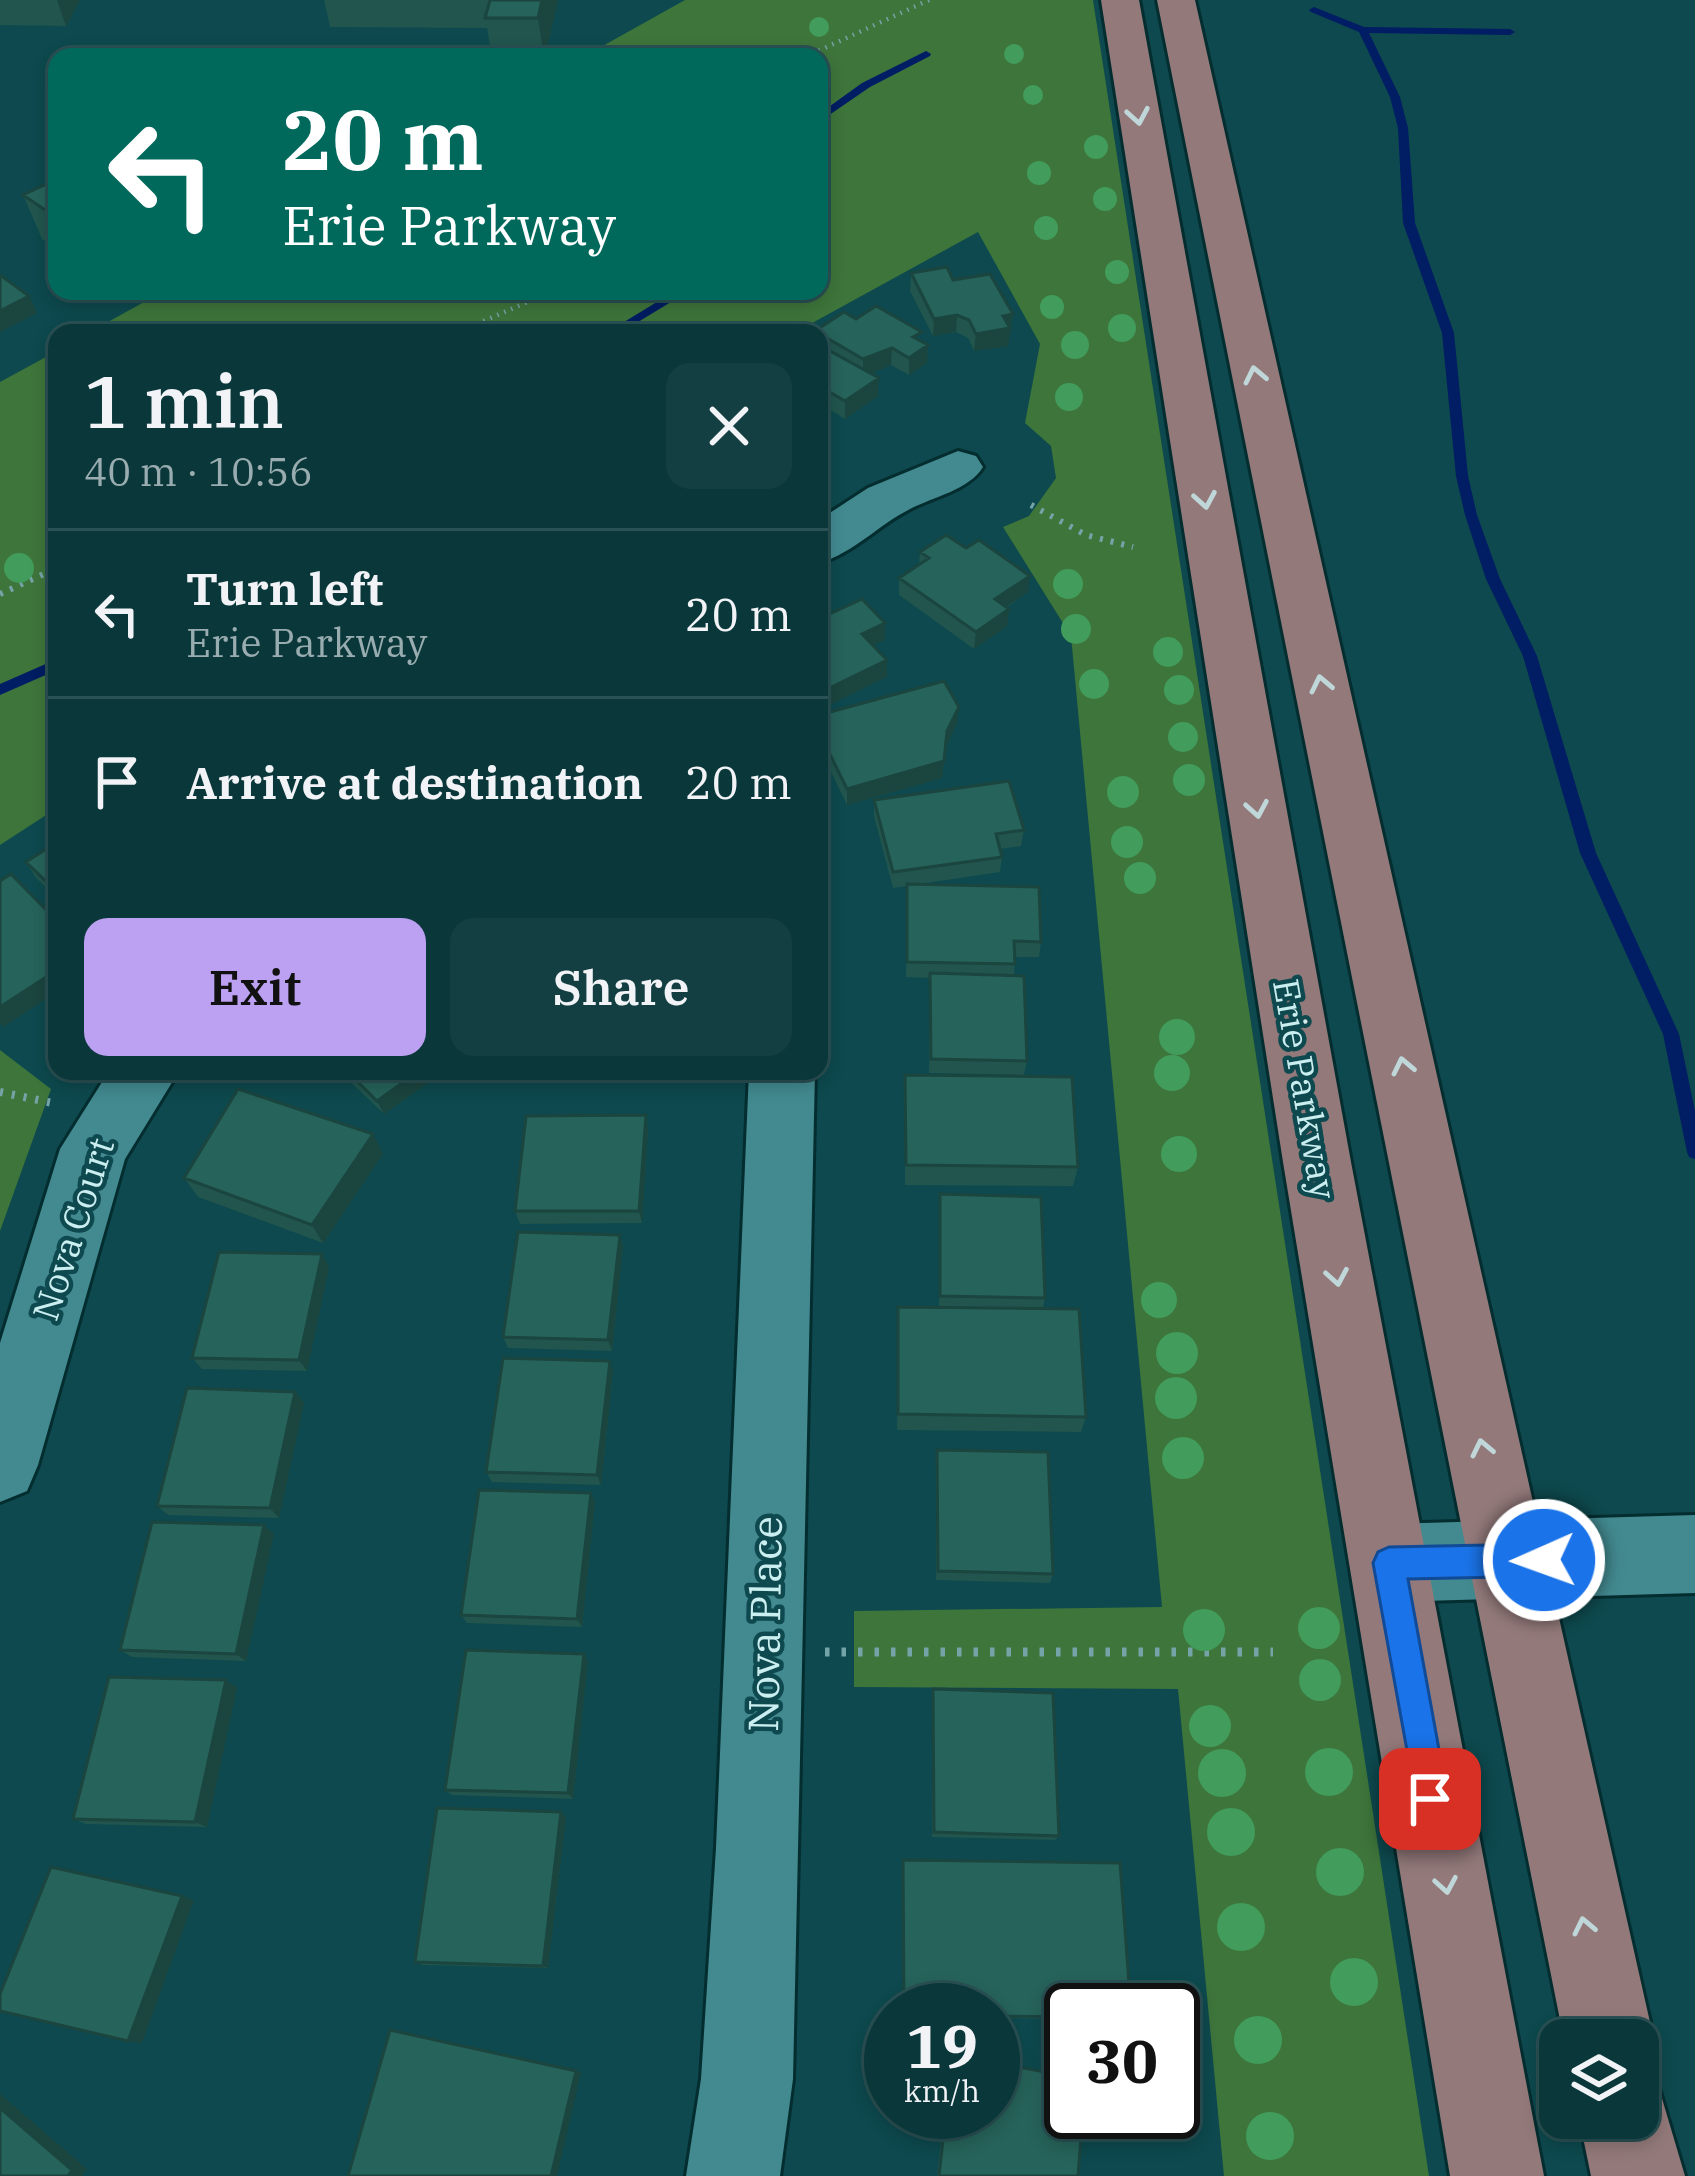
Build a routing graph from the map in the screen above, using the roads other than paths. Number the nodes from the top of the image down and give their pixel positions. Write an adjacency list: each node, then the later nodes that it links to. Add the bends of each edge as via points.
1 (1120, 0): 10 (main road, Erie Parkway, one-way to 10)
2 (1176, 0): 9 (main road, one-way to 2)
3 (958, 467): 4 (street)
4 (828, 539)
5 (140, 1080): 7 (street, Nova Court, via 94,1149)
6 (782, 1080): 13 (street, Nova Place, via 759,1848 747,2079)
7 (0, 1466)
8 (1695, 1554): 9 (street)
9 (1507, 1562): 10 (street); 11 (main road, one-way to 9)
10 (1389, 1563): 14 (main road, Erie Parkway, one-way to 14)
11 (1605, 2019)
12 (1630, 2139): 15 (main road)
13 (733, 2176)
14 (1497, 2176)
15 (1638, 2176)

